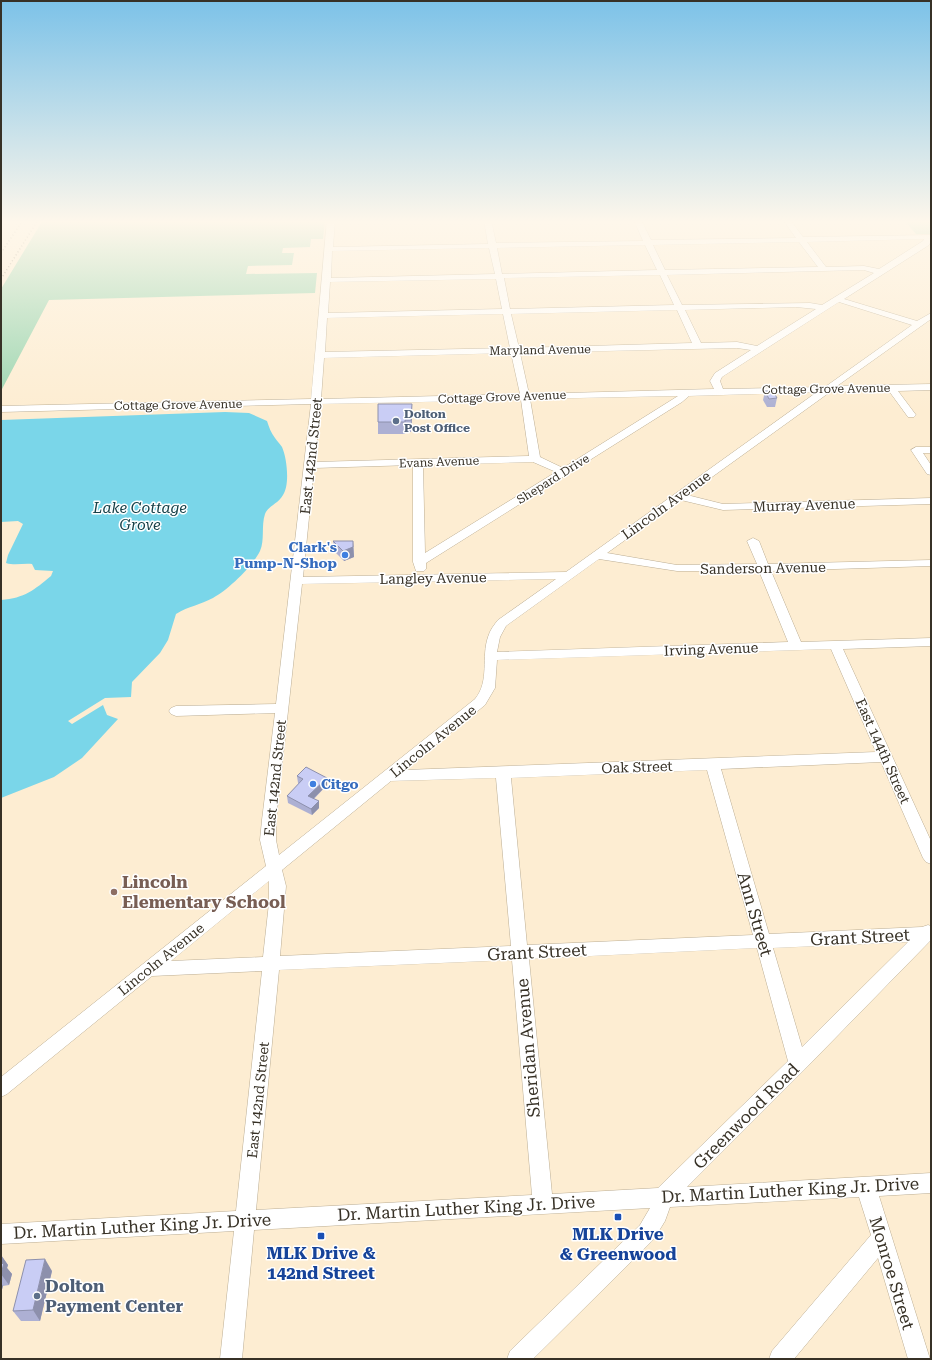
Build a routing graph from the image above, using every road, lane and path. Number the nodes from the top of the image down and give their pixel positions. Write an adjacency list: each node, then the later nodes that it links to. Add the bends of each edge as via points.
1 (326, 283): 10 (street, East 142nd Street)
2 (501, 283): 8 (street)
3 (668, 283): 6 (street)
4 (862, 283): 5 (street)
5 (837, 299): 7 (street); 11 (street)
6 (680, 307): 7 (street, via 804,305); 8 (street); 12 (street)
7 (823, 308): 13 (street)
8 (507, 312): 10 (street); 14 (street)
9 (931, 315): 11 (street, Lincoln Avenue)
10 (324, 316): 15 (street, East 142nd Street)
11 (919, 324): 18 (street, Lincoln Avenue)
12 (698, 346): 13 (street, Maryland Avenue, via 737,345); 14 (street, Maryland Avenue)
13 (758, 349): 20 (street, via 718,375 715,381)
14 (515, 350): 15 (street, Maryland Avenue); 22 (street)
15 (321, 355): 24 (street, East 142nd Street)
16 (931, 387): 17 (street, Cottage Grove Avenue)
17 (892, 388): 18 (street, Cottage Grove Avenue); 26 (street)
18 (829, 389): 19 (street, Cottage Grove Avenue); 23 (street, Lincoln Avenue)
19 (795, 390): 20 (street, Cottage Grove Avenue); 23 (street)
20 (720, 392): 21 (street, Cottage Grove Avenue)
21 (686, 393): 22 (street, Cottage Grove Avenue); 31 (street, Shepard Drive)
22 (525, 396): 24 (street, Cottage Grove Avenue); 28 (street)
23 (812, 401): 33 (street, Lincoln Avenue)
24 (316, 402): 25 (street, Cottage Grove Avenue); 30 (street, East 142nd Street)
25 (1, 409)
26 (911, 415)
27 (931, 450): 32 (street, via 916,450)
28 (535, 459): 29 (street, Evans Avenue); 31 (street, Evans Avenue)
29 (418, 462): 30 (street, Evans Avenue); 37 (street)
30 (310, 465): 42 (street, East 142nd Street)
31 (564, 472): 37 (street, Shepard Drive)
32 (931, 472)
33 (678, 496): 34 (street, Murray Avenue, via 723,508); 36 (street, Lincoln Avenue)
34 (931, 501)
35 (753, 541): 39 (street)
36 (597, 554): 39 (street, Sanderson Avenue, via 677,568); 40 (street, Lincoln Avenue)
37 (419, 562): 41 (street)
38 (931, 563): 39 (street, Sanderson Avenue)
39 (764, 568): 45 (street)
40 (568, 575): 41 (street, Langley Avenue); 46 (street, Lincoln Avenue, via 497,628)
41 (420, 578): 42 (street, Langley Avenue)
42 (298, 581): 47 (street, East 142nd Street)
43 (931, 642): 44 (street, Irving Avenue)
44 (835, 644): 45 (street, Irving Avenue); 49 (street, East 144th Street)
45 (796, 646): 46 (street, Irving Avenue)
46 (491, 656): 52 (street, Lincoln Avenue, via 489,687 480,702)
47 (282, 708): 48 (street); 54 (street, East 142nd Street, via 268,840)
48 (176, 711)
49 (885, 758): 50 (street, Oak Street); 53 (street, East 144th Street)
50 (713, 764): 51 (street, Oak Street); 56 (street, Ann Street)
51 (503, 773): 52 (street, Oak Street); 57 (street, Sheridan Avenue)
52 (389, 776): 54 (street, Lincoln Avenue)
53 (931, 858)
54 (275, 868): 58 (street, East 142nd Street, via 278,886); 59 (street, Lincoln Avenue)
55 (928, 931): 56 (street, Grant Street); 60 (street, Greenwood Road)
56 (763, 941): 57 (street, Grant Street); 60 (street, Ann Street)
57 (519, 953): 58 (street, Grant Street); 65 (street, Sheridan Avenue)
58 (271, 964): 59 (street, Grant Street); 66 (street, East 142nd Street)
59 (148, 969): 61 (street, Lincoln Avenue)
60 (798, 1064): 64 (street, Greenwood Road)
61 (1, 1088)
62 (931, 1183): 63 (street, Dr. Martin Luther King Jr. Drive)
63 (866, 1186): 64 (street, Dr. Martin Luther King Jr. Drive); 68 (street, Monroe Street)
64 (663, 1197): 65 (street, Dr. Martin Luther King Jr. Drive); 70 (street, Greenwood Road, via 658,1214 647,1232)
65 (543, 1204): 66 (street, Dr. Martin Luther King Jr. Drive)
66 (246, 1220): 67 (street, Dr. Martin Luther King Jr. Drive); 69 (street, East 142nd Street)
67 (1, 1234)
68 (881, 1238): 71 (street); 72 (street, Monroe Street)
69 (231, 1359)
70 (518, 1359)
71 (780, 1359)
72 (920, 1359)

